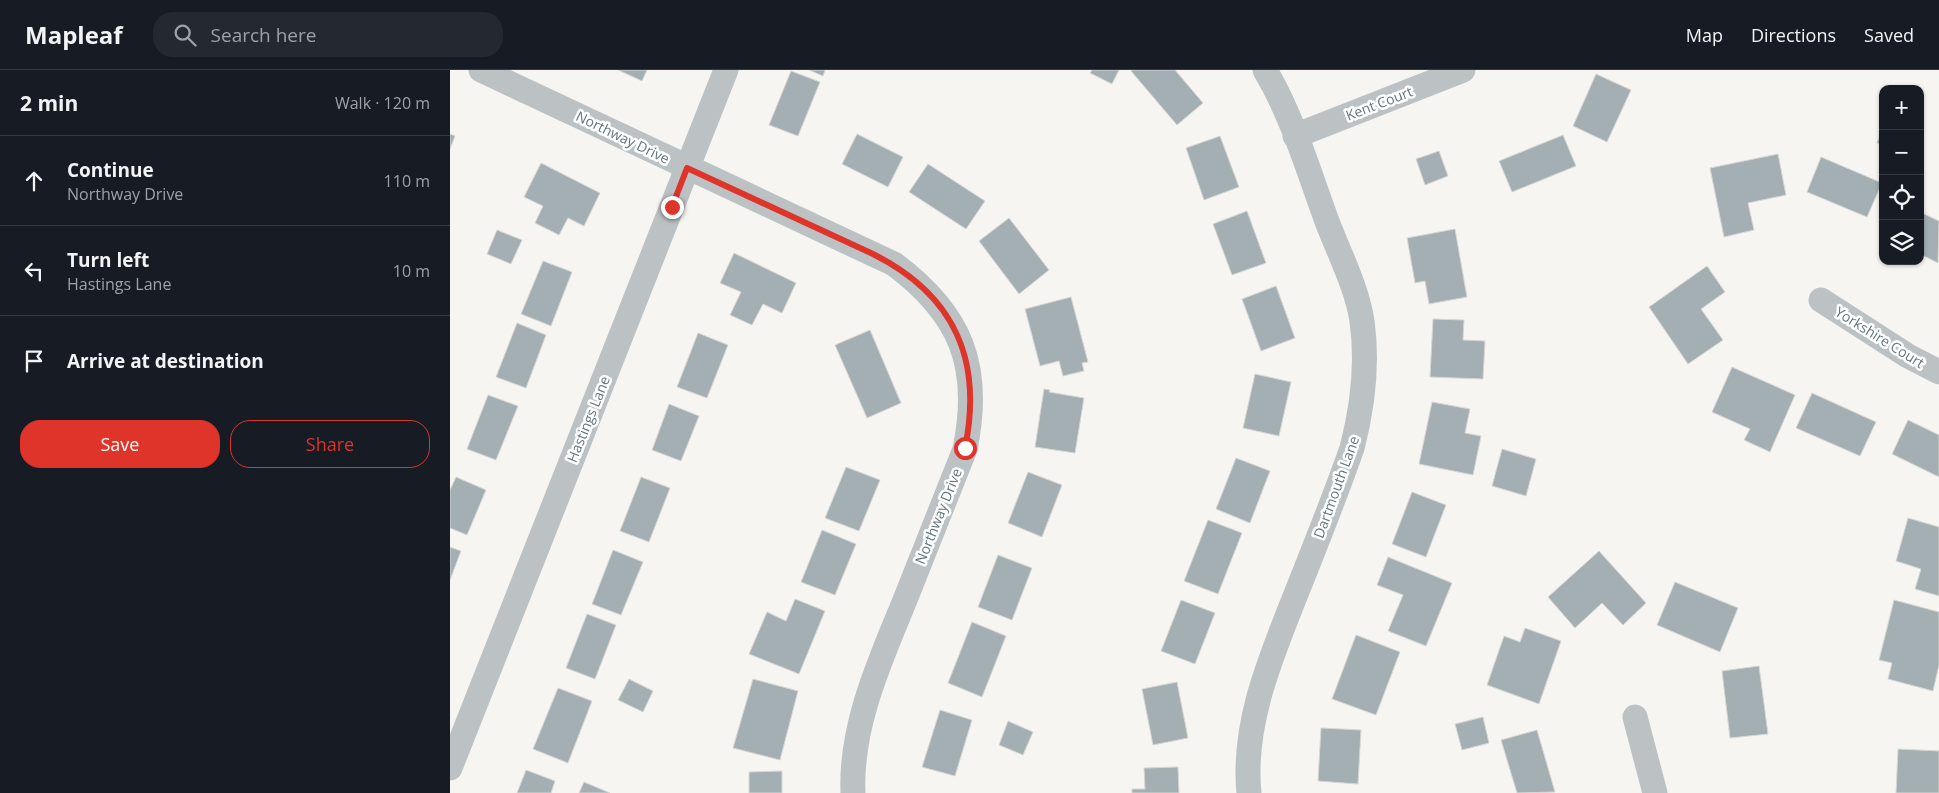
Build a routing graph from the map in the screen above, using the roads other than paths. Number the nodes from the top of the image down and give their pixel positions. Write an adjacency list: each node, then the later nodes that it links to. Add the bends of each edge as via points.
1 (481, 70): 6 (street, Northway Drive)
2 (726, 70): 6 (street, Hastings Lane)
3 (1265, 70): 5 (street, Dartmouth Lane)
4 (1464, 70): 5 (street, Kent Court)
5 (1295, 136): 12 (street, Dartmouth Lane, via 1352,285 1362,319 1366,361 1352,448 1278,638 1257,706 1250,739)
6 (687, 168): 10 (street, Hastings Lane); 11 (street, Northway Drive, via 894,264 941,306 963,346 968,363 970,422 965,448 865,706 854,759)
7 (1821, 300): 8 (street, Yorkshire Court)
8 (1939, 372)
9 (1635, 718): 13 (street)
10 (450, 768)
11 (853, 793)
12 (1249, 793)
13 (1655, 793)

